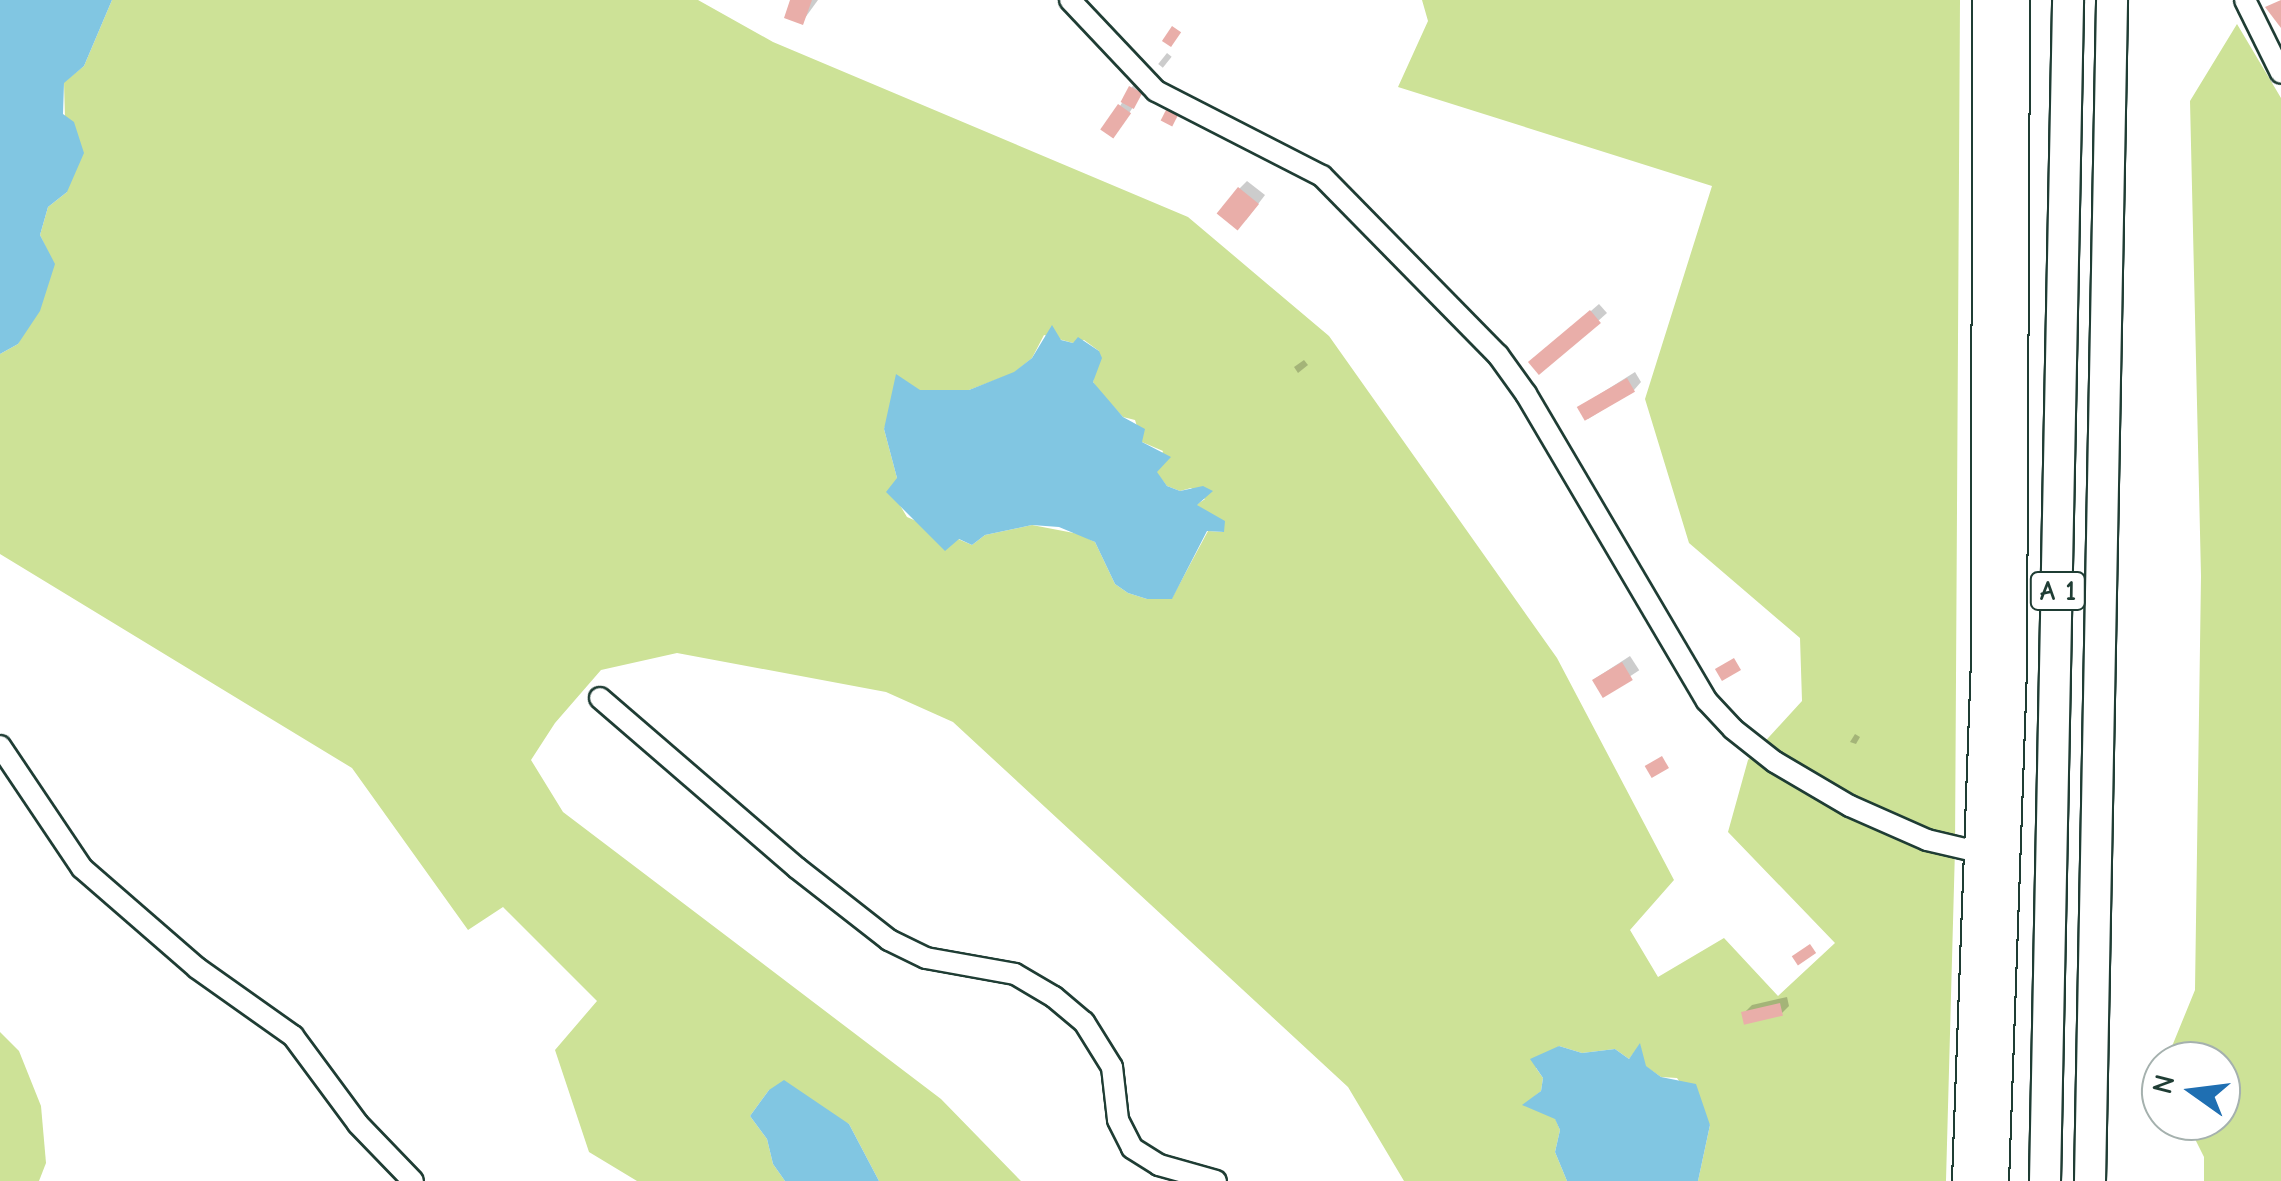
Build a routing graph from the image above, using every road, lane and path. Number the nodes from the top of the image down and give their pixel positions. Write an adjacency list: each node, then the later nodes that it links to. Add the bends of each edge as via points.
1 (1070, 0): 10 (street, via 1156,90 1322,176 1498,355 1707,701 1733,729 1850,806 1927,840)
2 (1988, 0): 10 (highway, via 1987,661)
3 (2014, 0): 14 (highway, via 2011,668)
4 (2068, 0): 15 (highway, A 1)
5 (2112, 0): 16 (highway, A 1)
6 (2245, 0): 7 (street)
7 (2281, 73)
8 (600, 698): 12 (street, via 889,940 926,958 1015,974 1054,997 1084,1022 1112,1066 1118,1120 1132,1148 1159,1165)
9 (0, 746): 11 (street, via 82,868 184,957 292,1036 358,1124)
10 (1978, 852): 13 (highway)
11 (413, 1181)
12 (1216, 1181)
13 (1968, 1181)
14 (1993, 1181)
15 (2045, 1181)
16 (2090, 1181)

